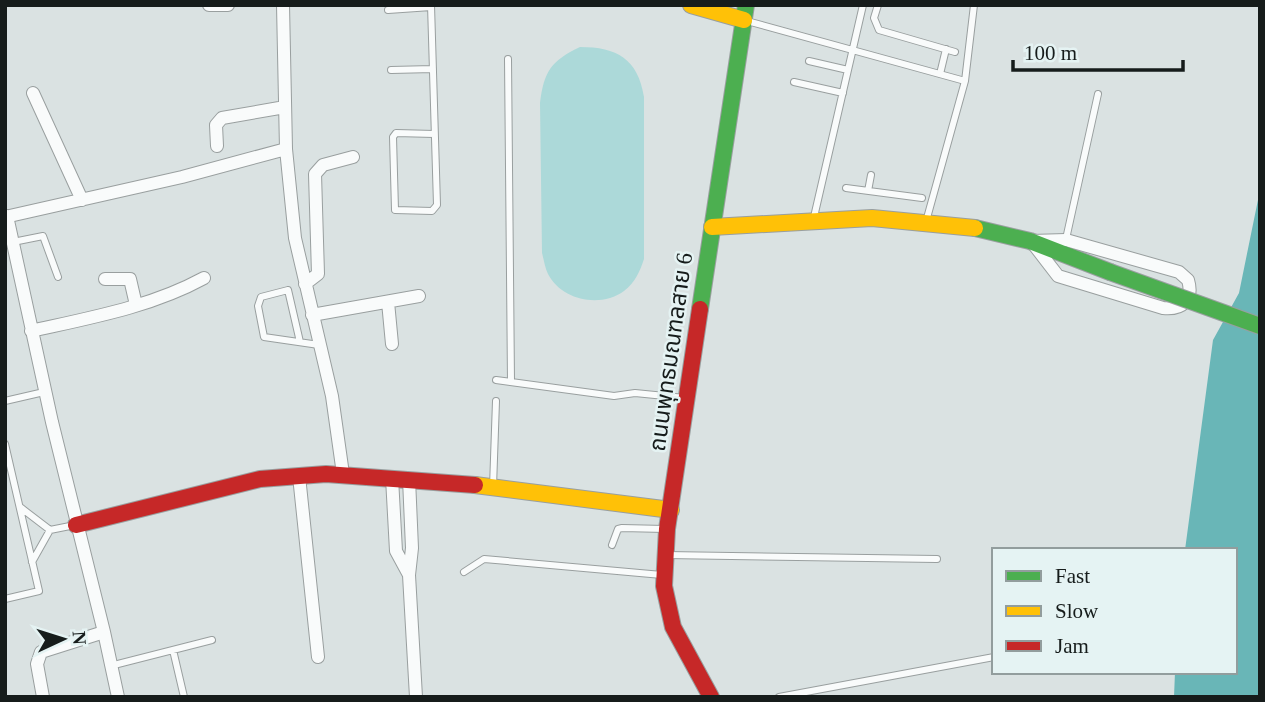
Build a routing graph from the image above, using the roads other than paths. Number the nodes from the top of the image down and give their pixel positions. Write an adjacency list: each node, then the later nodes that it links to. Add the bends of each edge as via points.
1 (209, 5): 2 (street)
2 (228, 5)
3 (283, 5): 25 (street)
4 (691, 5): 10 (street)
5 (863, 5): 12 (lane)
6 (878, 5): 11 (lane, via 874,18 879,30)
7 (974, 5): 20 (lane)
8 (431, 6): 9 (lane); 16 (lane)
9 (388, 10)
10 (745, 13): 12 (lane); 38 (street, ถนนพุทธมณฑลสาย 6)
11 (946, 49): 13 (lane); 19 (lane)
12 (852, 50): 18 (lane); 19 (lane)
13 (955, 52)
14 (508, 59): 56 (lane)
15 (809, 61): 18 (lane)
16 (433, 69): 17 (lane); 26 (lane)
17 (391, 70)
18 (848, 70): 23 (lane)
19 (940, 74): 20 (lane)
20 (965, 81): 37 (lane)
21 (794, 82): 23 (lane)
22 (33, 93): 34 (street)
23 (843, 93): 36 (lane)
24 (1098, 94): 39 (lane)
25 (285, 107): 27 (street, via 222,118 216,125); 28 (street)
26 (434, 134): 26 (lane, via 396,133 393,137 395,210 436,209)
27 (218, 146)
28 (286, 149): 34 (street); 45 (street)
29 (353, 157): 45 (street, via 323,165 315,174 318,274)
30 (871, 175): 32 (lane)
31 (846, 188): 32 (lane)
32 (868, 191): 33 (lane)
33 (922, 198)
34 (82, 200): 35 (street)
35 (6, 216): 41 (street)
36 (814, 216): 37 (street); 38 (street)
37 (926, 221): 40 (street)
38 (712, 227): 58 (street, ถนนพุทธมณฑลสาย 6)
39 (1066, 240): 40 (street); 40 (street, via 1179,272 1188,280 1189,299 1172,309 1163,308 1058,275)
40 (1031, 241): 50 (street, bridge)
41 (12, 243): 42 (lane, via 43,236); 51 (street)
42 (58, 277)
43 (204, 278): 48 (street)
44 (105, 279): 48 (street, via 130,279)
45 (305, 284): 49 (street)
46 (419, 296): 47 (street)
47 (388, 302): 49 (street); 53 (street)
48 (136, 305): 51 (street)
49 (312, 315): 54 (street)
50 (1260, 326)
51 (31, 331): 57 (street)
52 (300, 342): 52 (lane, via 288,290 261,298 258,306 264,337); 54 (lane)
53 (392, 344)
54 (319, 345): 63 (street)
55 (496, 380): 56 (lane)
56 (511, 382): 58 (lane, via 614,396 635,393)
57 (45, 392): 59 (lane); 70 (street)
58 (687, 398): 69 (street, ถนนพุทธมณฑลสาย 6)
59 (5, 401)
60 (496, 401): 67 (lane)
61 (5, 444): 62 (lane)
62 (8, 467): 68 (lane)
63 (343, 474): 64 (street); 65 (street)
64 (299, 476): 70 (street, via 260,479); 84 (street)
65 (392, 478): 66 (street); 78 (street, via 396,551)
66 (409, 479): 67 (street); 78 (street)
67 (493, 488): 69 (street)
68 (20, 507): 72 (lane); 76 (lane)
69 (671, 510): 71 (street, ถนนพุทธมณฑลสาย 6)
70 (76, 525): 72 (lane); 81 (street)
71 (667, 529): 73 (lane, via 622,528); 74 (street, ถนนพุทธมณฑลสาย 6)
72 (50, 530): 76 (lane)
73 (612, 545)
74 (665, 555): 75 (lane); 79 (street, ถนนพุทธมณฑลสาย 6)
75 (937, 559)
76 (33, 562): 80 (lane, via 39,591)
77 (464, 572): 79 (lane, via 484,559)
78 (409, 575): 90 (street)
79 (664, 575): 91 (street, ถนนพุทธมณฑลสาย 6, via 673,629)
80 (5, 599)
81 (104, 632): 86 (street); 87 (street, via 41,652 37,664)
82 (212, 640): 83 (lane)
83 (173, 650): 86 (lane); 89 (lane)
84 (318, 657)
85 (992, 657): 92 (lane)
86 (110, 666): 88 (street)
87 (43, 697)
88 (118, 697)
89 (184, 697)
90 (416, 697)
91 (711, 697)
92 (779, 697)

